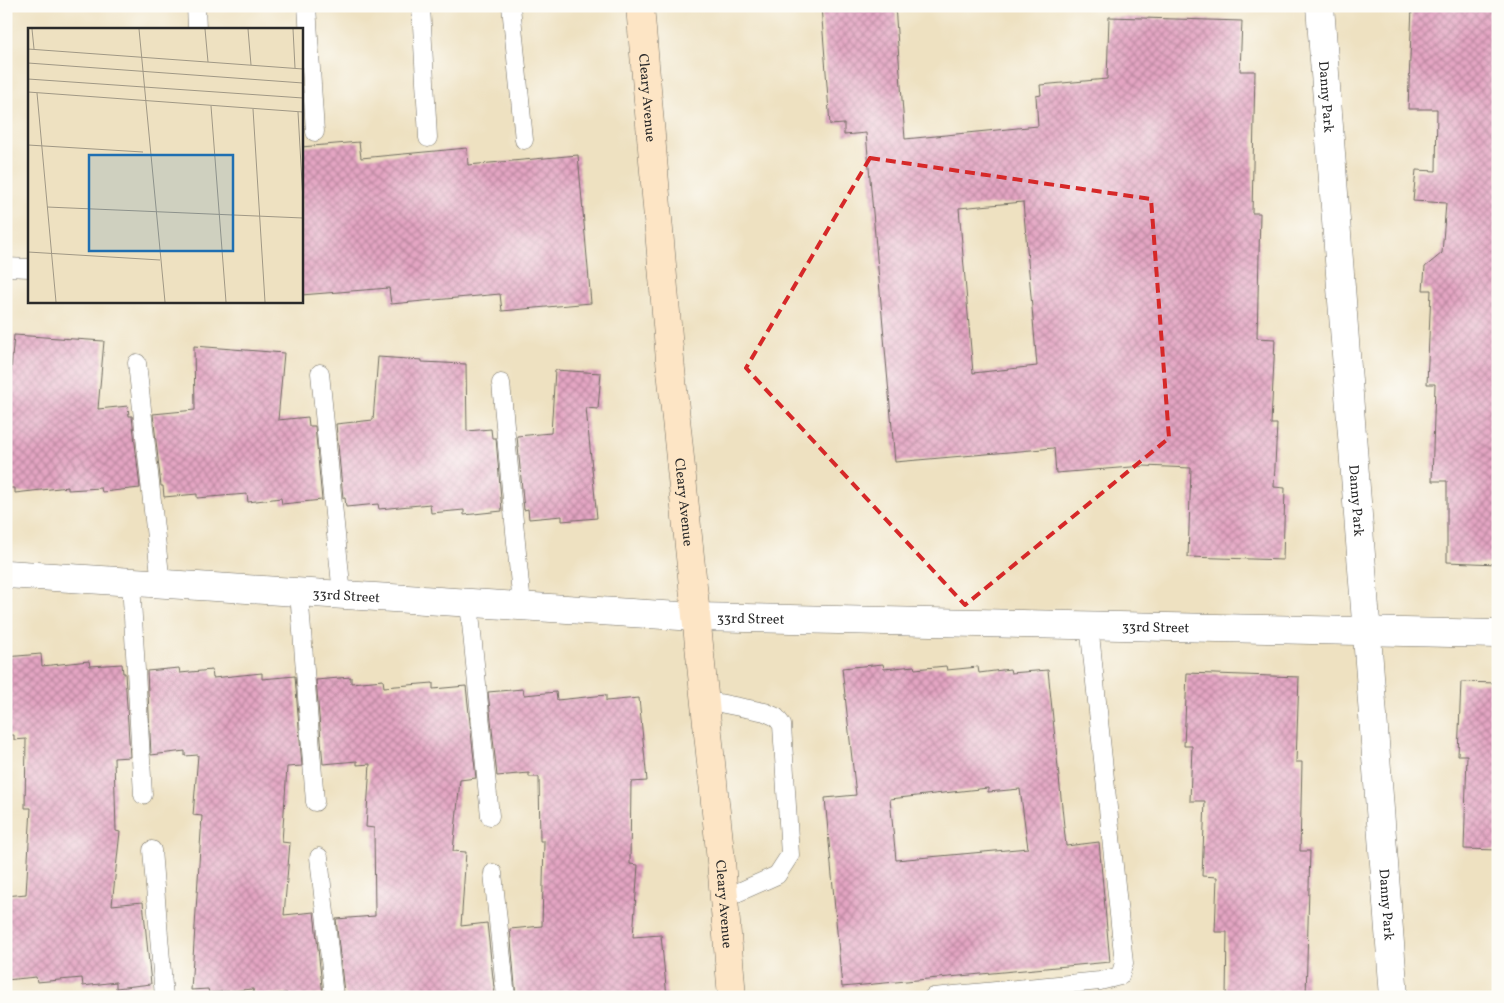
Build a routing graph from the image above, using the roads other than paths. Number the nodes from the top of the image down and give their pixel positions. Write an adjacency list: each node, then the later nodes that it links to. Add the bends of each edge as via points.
1 (196, 6): 7 (lane)
2 (307, 6): 8 (lane)
3 (421, 6): 9 (lane)
4 (511, 6): 10 (lane)
5 (640, 6): 23 (street, Cleary Avenue)
6 (1320, 6): 25 (street, Danny Park)
7 (197, 28)
8 (315, 132)
9 (428, 138)
10 (524, 140)
11 (6, 267): 12 (lane)
12 (28, 268)
13 (136, 363): 18 (lane)
14 (320, 373): 20 (lane)
15 (501, 384): 22 (lane)
16 (6, 574): 17 (street, 33rd Street)
17 (131, 582): 18 (street, 33rd Street); 28 (lane)
18 (161, 584): 19 (street, 33rd Street)
19 (299, 592): 20 (street, 33rd Street); 29 (lane)
20 (342, 595): 21 (street, 33rd Street)
21 (470, 603): 22 (street, 33rd Street); 30 (lane)
22 (522, 606): 23 (street, 33rd Street)
23 (696, 617): 24 (street, 33rd Street); 27 (street, Cleary Avenue)
24 (1089, 624): 25 (street, 33rd Street); 39 (lane, via 1124,963 1120,976 1100,981)
25 (1366, 631): 26 (street, 33rd Street); 40 (street, Danny Park)
26 (1498, 634)
27 (704, 700): 34 (street, Cleary Avenue); 34 (lane, via 765,712 776,717 782,725 790,855 777,874)
28 (143, 795)
29 (316, 802)
30 (490, 816)
31 (152, 850): 35 (lane)
32 (319, 857): 36 (lane)
33 (493, 873): 37 (lane)
34 (724, 899): 38 (street, Cleary Avenue)
35 (164, 997)
36 (334, 997)
37 (506, 997)
38 (732, 997)
39 (933, 997)
40 (1394, 997)

